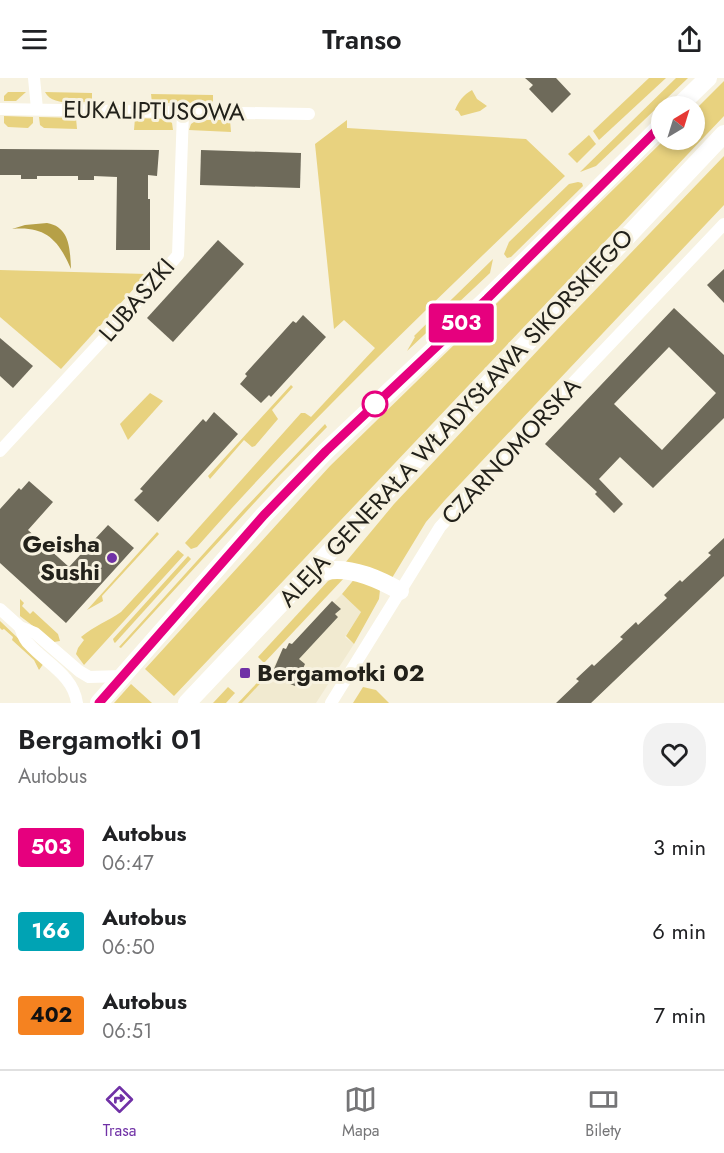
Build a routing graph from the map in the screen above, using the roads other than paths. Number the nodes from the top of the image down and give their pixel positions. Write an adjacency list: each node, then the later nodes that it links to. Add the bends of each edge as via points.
1 (34, 78): 5 (street)
2 (708, 78): 3 (main road)
3 (689, 96)
4 (0, 109): 5 (street, EUKALIPTUSOWA)
5 (37, 109): 6 (street, EUKALIPTUSOWA)
6 (183, 112): 7 (street, EUKALIPTUSOWA); 11 (street, LUBASZKI, via 178,255)
7 (309, 114)
8 (724, 134): 12 (main road, ALEJA GENERAŁA WŁADYSŁAWA SIKORSKIEGO)
9 (651, 136): 16 (main road, via 326,451 264,515)
10 (724, 224): 13 (street, CZARNOMORSKA, via 457,507)
11 (0, 451)
12 (303, 580): 13 (main road, via 326,571 344,571 377,579); 19 (main road, ALEJA GENERAŁA WŁADYSŁAWA SIKORSKIEGO)
13 (400, 591): 20 (street, CZARNOMORSKA)
14 (0, 609): 15 (street)
15 (20, 627): 16 (street, via 35,633 89,677); 17 (street, via 27,643 69,681)
16 (123, 676): 18 (main road)
17 (77, 703)
18 (99, 703)
19 (187, 703)
20 (331, 703)

